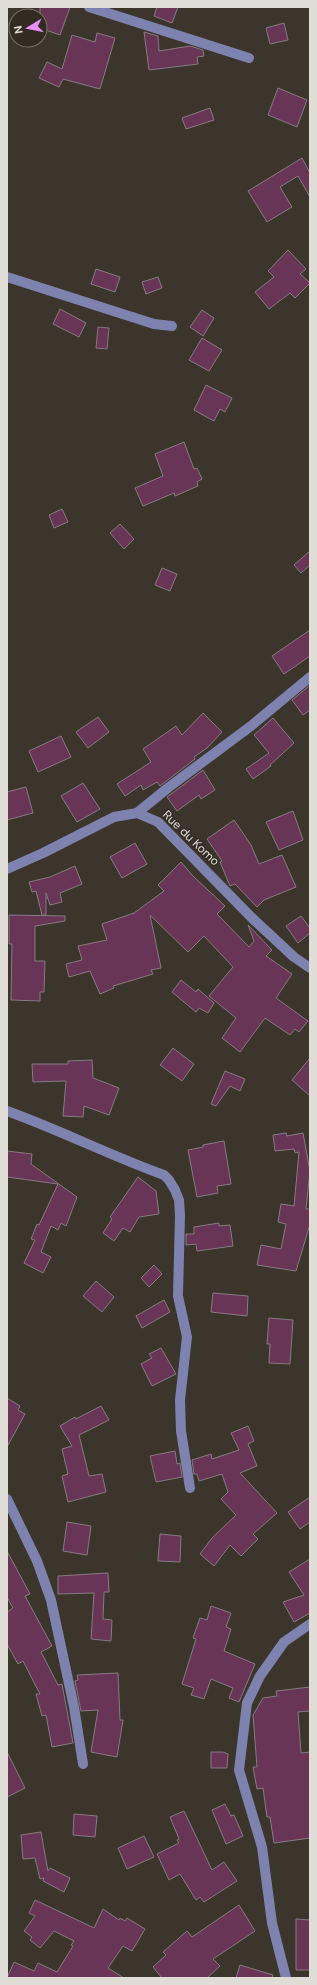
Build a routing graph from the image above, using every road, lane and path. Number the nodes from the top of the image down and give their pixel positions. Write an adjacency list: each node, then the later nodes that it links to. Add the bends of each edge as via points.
1 (89, 7): 2 (street)
2 (249, 58)
3 (7, 277): 4 (street, via 154,324)
4 (172, 326)
5 (310, 677): 6 (street, via 251,726)
6 (137, 813): 7 (street, via 114,817); 8 (street, Rue du Komo, via 158,822 252,918 294,957)
7 (7, 870)
8 (310, 968)
9 (7, 1111): 10 (street, via 164,1175 175,1190 180,1215 178,1296 187,1337 180,1400 181,1431)
10 (190, 1488)
11 (7, 1499): 13 (street, via 37,1561 51,1600 74,1707)
12 (310, 1624): 14 (street, via 287,1639 260,1676 247,1703 239,1770 262,1847 272,1923)
13 (83, 1764)
14 (286, 1978)

